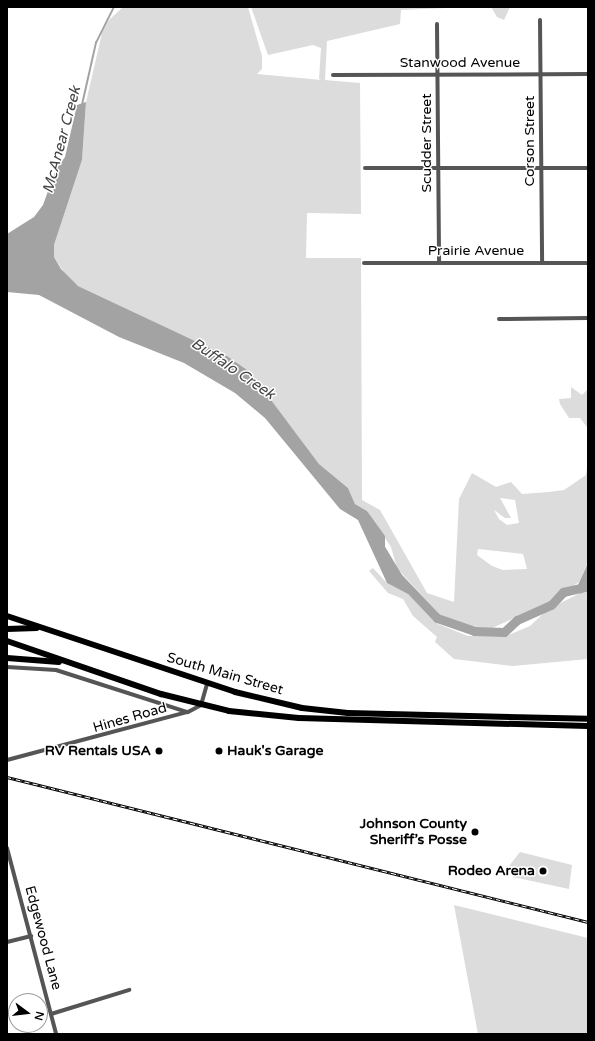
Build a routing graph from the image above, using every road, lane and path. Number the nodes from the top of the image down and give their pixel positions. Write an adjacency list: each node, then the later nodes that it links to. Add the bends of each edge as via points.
1 (540, 20): 3 (street, Corson Street)
2 (437, 24): 6 (street, Scudder Street)
3 (541, 74): 4 (street, Stanwood Avenue); 6 (street, Stanwood Avenue); 10 (street, Corson Street)
4 (588, 74)
5 (333, 75): 6 (street, Stanwood Avenue)
6 (438, 75): 8 (street, Scudder Street)
7 (365, 168): 8 (street)
8 (438, 168): 10 (street); 11 (street, Scudder Street)
9 (588, 168): 10 (street)
10 (541, 169): 12 (street, Corson Street)
11 (439, 262): 12 (street, Prairie Avenue); 14 (street, Prairie Avenue)
12 (542, 262): 13 (street, Prairie Avenue)
13 (588, 262)
14 (364, 263)
15 (588, 318): 16 (street)
16 (499, 319)
17 (7, 616): 18 (main road, South Main Street)
18 (43, 628): 19 (main road); 24 (main road, South Main Street)
19 (7, 629)
20 (7, 642): 22 (main road, South Main Street)
21 (7, 658): 22 (main road)
22 (71, 663): 25 (main road, South Main Street)
23 (7, 667): 26 (street, via 56,670)
24 (207, 684): 25 (street); 27 (main road, South Main Street, via 311,709)
25 (201, 706): 26 (street, Hines Road); 29 (main road, South Main Street, via 270,716)
26 (188, 712): 31 (street, Hines Road)
27 (437, 714): 28 (main road, South Main Street); 29 (street)
28 (588, 719)
29 (437, 722): 30 (main road, South Main Street)
30 (588, 726)
31 (7, 760)
32 (7, 848): 33 (street, Edgewood Lane)
33 (31, 936): 34 (street); 36 (street, Edgewood Lane)
34 (7, 942)
35 (129, 990): 36 (street)
36 (52, 1014): 37 (street, Edgewood Lane)
37 (56, 1034)

